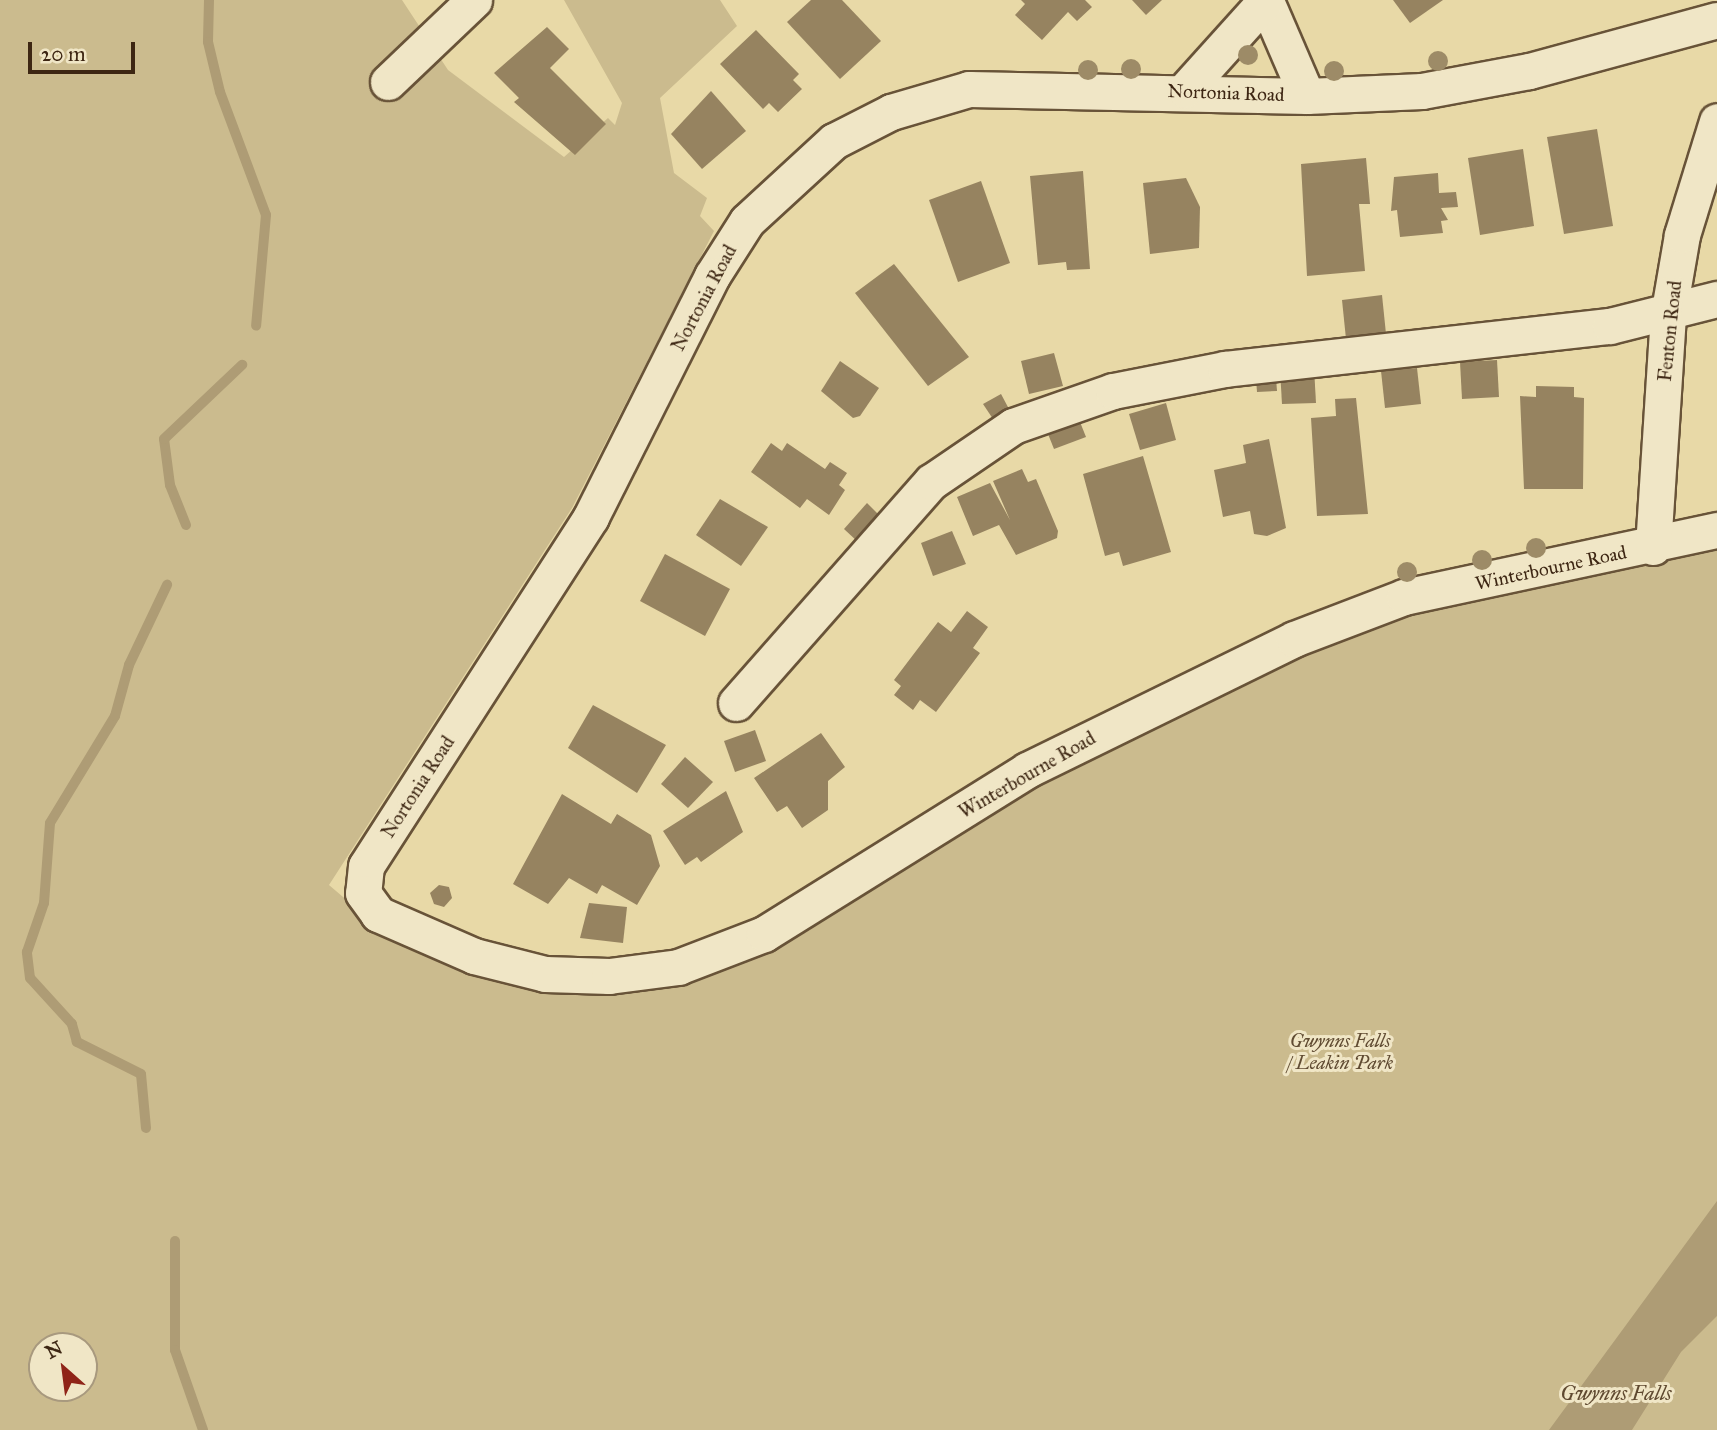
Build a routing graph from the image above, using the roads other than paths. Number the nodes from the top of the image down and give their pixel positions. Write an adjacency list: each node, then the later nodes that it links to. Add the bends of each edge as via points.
1 (474, 0): 4 (street)
2 (1266, 1): 5 (street); 6 (street)
3 (1717, 20): 6 (street, Nortonia Road, via 1529,71 1422,91)
4 (388, 82)
5 (1185, 90): 6 (street, Nortonia Road); 13 (street, Nortonia Road, via 969,89 891,112 834,141 791,177 747,221 712,276 591,517 366,866)
6 (1307, 96)
7 (1717, 121): 9 (street, Fenton Road, via 1688,208)
8 (1717, 299): 9 (street)
9 (1668, 316): 11 (street, Fenton Road); 12 (street, via 1225,369 1113,391 1013,426 931,482)
10 (1717, 530): 11 (street, Winterbourne Road)
11 (1654, 547): 13 (street, Winterbourne Road, via 1404,597 1294,639 1027,770 764,933 678,967 609,976 545,974 474,957 390,919)
12 (736, 703)
13 (363, 893)

